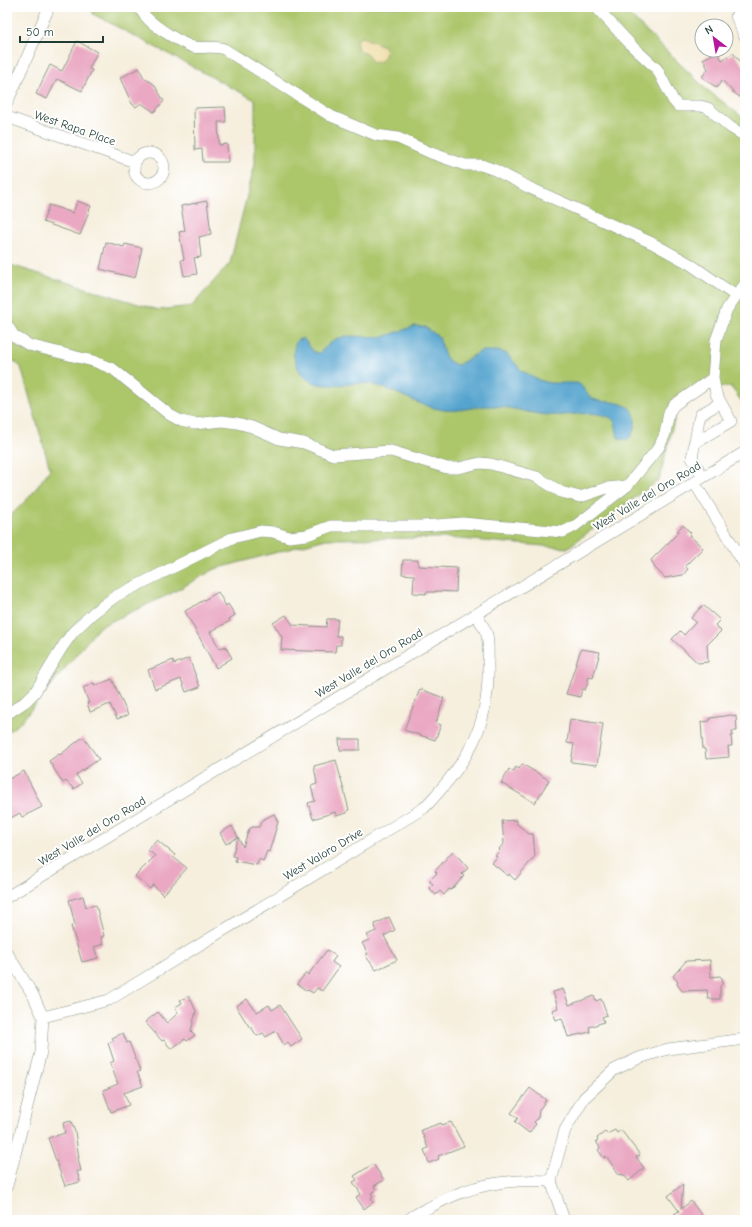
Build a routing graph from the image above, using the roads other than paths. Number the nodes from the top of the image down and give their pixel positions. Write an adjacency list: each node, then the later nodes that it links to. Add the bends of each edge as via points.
1 (49, 7): 6 (street)
2 (138, 7): 11 (street, via 146,18 188,45 200,48 216,46 224,49 331,116 376,135 398,138 465,165 481,165 495,170 652,243 690,264)
3 (596, 7): 8 (street, via 657,69 678,106 708,108)
4 (736, 16): 5 (street)
5 (745, 37)
6 (7, 103)
7 (7, 118): 9 (street, West Rapa Place)
8 (745, 136)
9 (135, 162)
10 (745, 284): 11 (street)
11 (736, 296): 13 (street, via 720,325 716,340)
12 (7, 325): 18 (street, via 14,336 29,345 93,361 113,369 181,421 195,424 222,421 237,423 279,439 304,443 333,455 391,452 447,468 480,463 537,477 561,492 580,497 607,488)
13 (713, 378): 14 (street); 18 (street, via 674,405 669,412 665,434 659,447)
14 (720, 403): 15 (street, via 700,416); 15 (street, via 731,421)
15 (694, 443): 17 (street, via 692,458)
16 (745, 452): 17 (street, West Valle del Oro Road)
17 (698, 480): 19 (street); 20 (street, West Valle del Oro Road)
18 (627, 486): 21 (street, via 575,526 563,532 462,523 422,526 331,526 306,535 289,537 261,531 232,538 116,596 93,613 73,632 35,692)
19 (745, 565)
20 (476, 614): 22 (street, West Valle del Oro Road); 24 (street, West Valoro Drive, via 487,635 488,683 483,718 469,752 455,774 424,808 109,1000)
21 (7, 714)
22 (7, 897)
23 (7, 953): 24 (street, via 33,995)
24 (43, 1017): 27 (street, via 41,1052)
25 (745, 1039): 26 (street, via 668,1049 639,1058 614,1070 584,1098 564,1130)
26 (551, 1181): 28 (street, via 523,1180 486,1184 448,1197); 29 (street)
27 (7, 1186)
28 (408, 1220)
29 (564, 1220)

